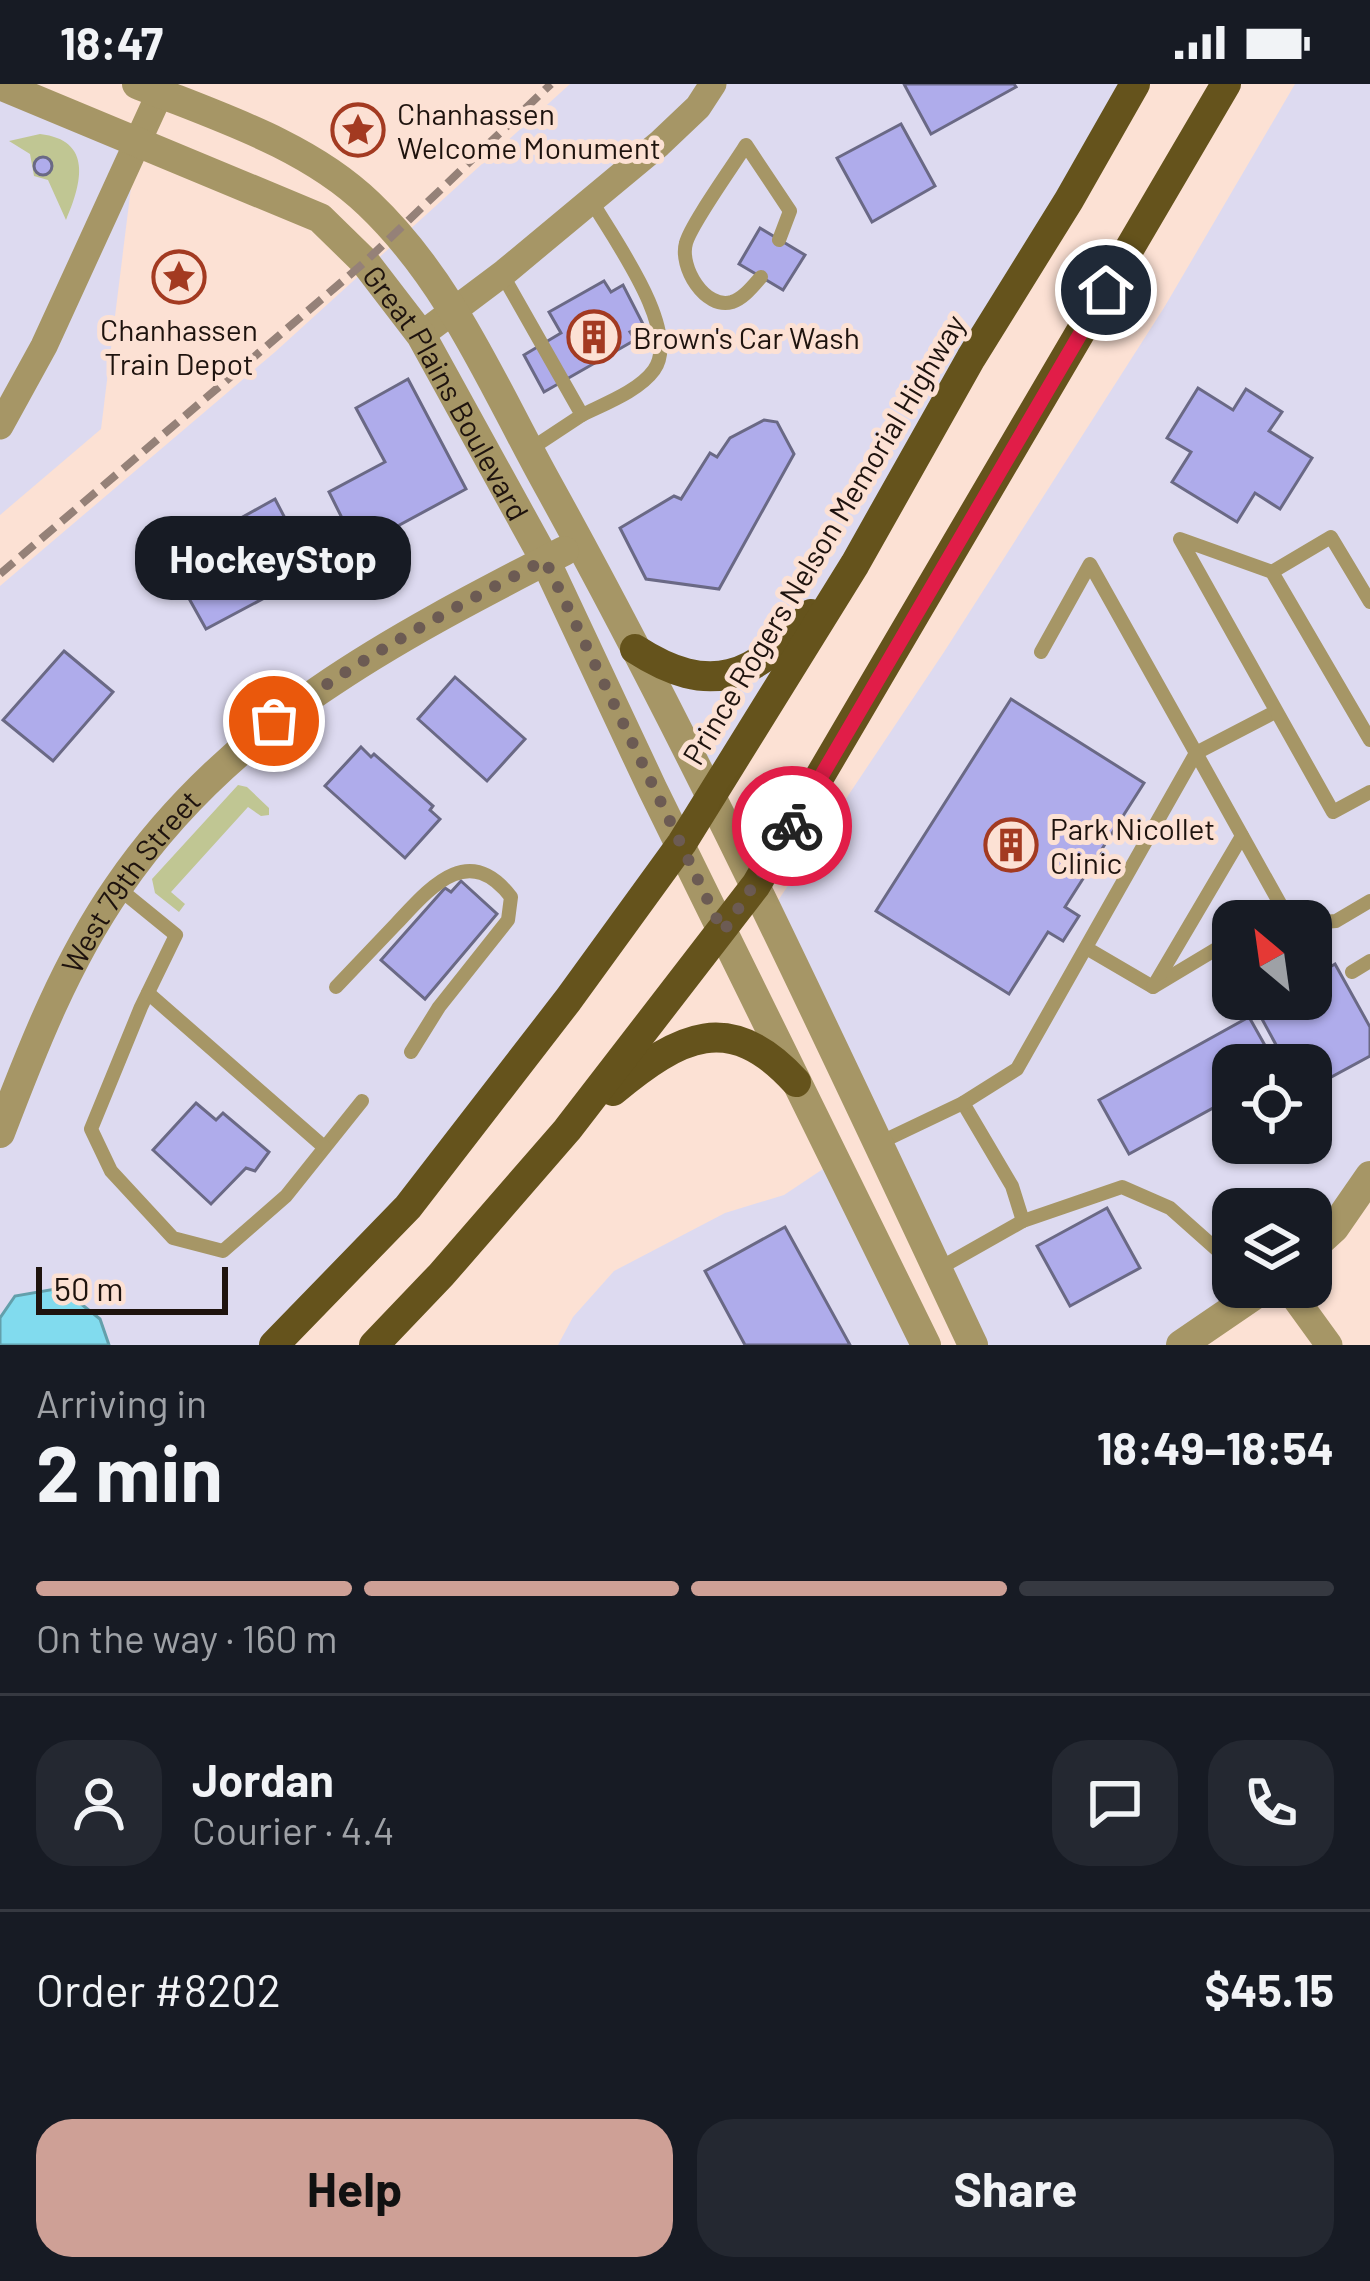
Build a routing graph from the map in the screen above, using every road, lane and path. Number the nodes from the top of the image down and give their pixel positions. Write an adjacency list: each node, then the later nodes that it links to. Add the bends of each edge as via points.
1 (713, 84): 7 (street, via 686,119)
2 (1135, 84): 18 (main road, Prince Rogers Nelson Memorial Highway)
3 (1226, 84): 30 (main road)
4 (0, 85): 6 (street, Great Plains Boulevard)
5 (149, 89): 6 (street); 11 (street, Great Plains Boulevard, via 282,144 340,179 396,231)
6 (137, 139): 12 (street, Great Plains Boulevard, via 320,218); 14 (street)
7 (591, 200): 9 (street); 13 (lane, via 663,342 654,370)
8 (779, 240): 10 (lane, via 790,211 746,145 685,245 700,292 720,303 735,301)
9 (502, 274): 11 (street); 13 (lane)
10 (761, 277)
11 (454, 308): 12 (street); 15 (street, Great Plains Boulevard)
12 (421, 335): 17 (street, Great Plains Boulevard)
13 (582, 416): 15 (lane)
14 (0, 426)
15 (529, 450): 16 (street, Great Plains Boulevard)
16 (580, 543): 17 (street, West 79th Street); 21 (street, Great Plains Boulevard)
17 (545, 560): 29 (street, Great Plains Boulevard); 31 (street, West 79th Street, via 418,626 274,721 195,790)
18 (855, 564): 21 (main road, via 806,620 747,668 700,679); 27 (main road, Prince Rogers Nelson Memorial Highway)
19 (1272, 572): 20 (lane, via 1331,537); 23 (lane, via 1180,539); 24 (lane)
20 (1370, 602)
21 (635, 649): 27 (street, Great Plains Boulevard)
22 (1042, 652): 25 (lane, via 1090,564)
23 (1275, 712): 25 (lane); 26 (lane, via 1333,812)
24 (1370, 740)
25 (1196, 753): 28 (lane); 36 (lane)
26 (1370, 792)
27 (712, 797): 29 (main road, Prince Rogers Nelson Memorial Highway); 30 (street, Great Plains Boulevard)
28 (1242, 836): 32 (lane); 41 (lane)
29 (682, 843): 35 (street, Great Plains Boulevard); 58 (main road, Prince Rogers Nelson Memorial Highway, via 407,1207)
30 (756, 885): 35 (main road); 49 (street, Great Plains Boulevard)
31 (117, 887): 42 (lane, via 176,934); 48 (street, West 79th Street, via 32,1047)
32 (1278, 900)
33 (1370, 901): 34 (lane)
34 (1332, 921)
35 (723, 932): 44 (street, Great Plains Boulevard); 47 (main road)
36 (1088, 950): 41 (lane); 46 (lane, via 1017,1069)
37 (1212, 952): 41 (lane)
38 (1370, 961): 39 (lane)
39 (1352, 972)
40 (336, 987): 43 (lane, via 439,879 478,871 498,881 511,897 508,920)
41 (1153, 987)
42 (148, 993): 50 (lane); 50 (lane, via 91,1129 111,1171 173,1238 223,1251 286,1196)
43 (411, 1052)
44 (796, 1082): 47 (main road, via 741,1040 693,1039 641,1068); 60 (street, Great Plains Boulevard)
45 (362, 1101): 50 (lane)
46 (962, 1102): 49 (lane); 52 (lane, via 1012,1186)
47 (567, 1130): 59 (main road)
48 (0, 1133)
49 (877, 1144): 55 (street, Great Plains Boulevard)
50 (324, 1147)
51 (1370, 1177): 53 (street)
52 (1023, 1221): 54 (lane, via 1122,1187 1170,1208); 55 (lane)
53 (1332, 1230)
54 (1212, 1245)
55 (938, 1269): 61 (street, Great Plains Boulevard)
56 (1232, 1308): 62 (street)
57 (1302, 1308): 63 (street)
58 (274, 1345)
59 (374, 1345)
60 (926, 1345)
61 (974, 1345)
62 (1181, 1345)
63 (1328, 1345)

